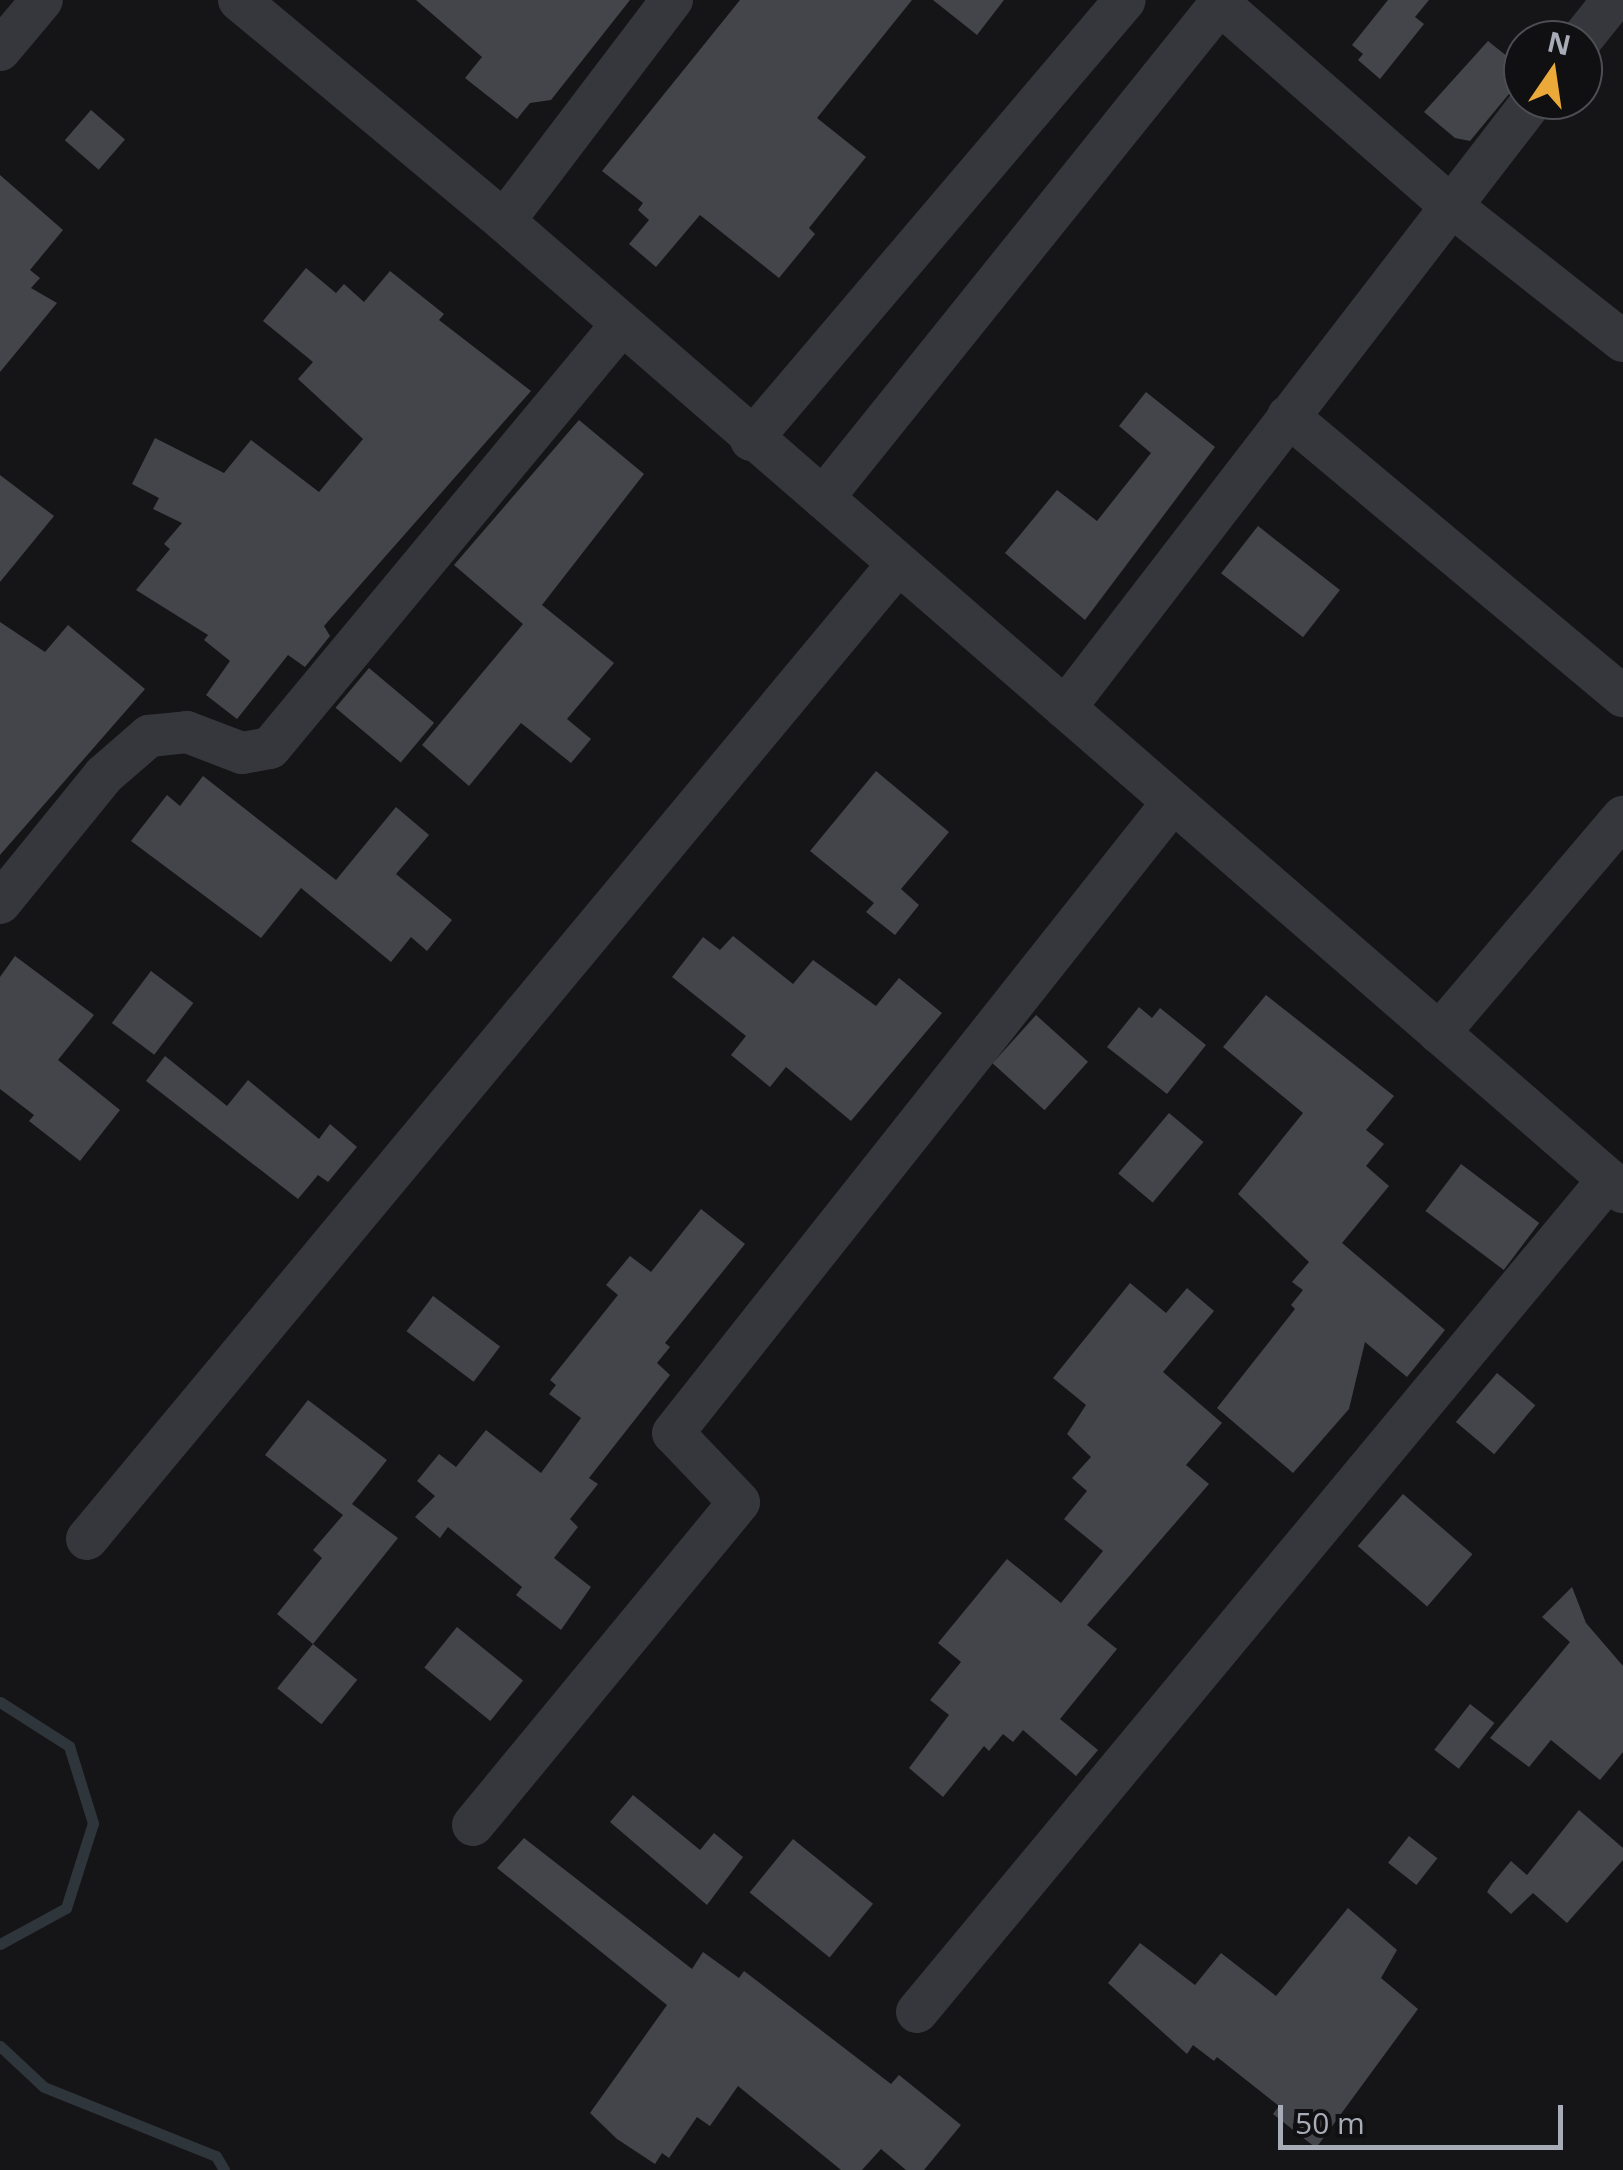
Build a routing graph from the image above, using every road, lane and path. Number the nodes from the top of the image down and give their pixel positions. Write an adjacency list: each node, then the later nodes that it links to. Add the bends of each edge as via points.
1 (42, 0): 8 (street)
2 (239, 0): 11 (street)
3 (672, 0): 11 (street)
4 (1125, 0): 15 (street)
5 (1612, 0): 7 (street)
6 (1222, 2): 10 (street); 16 (street)
7 (1596, 20)
8 (0, 50)
9 (1517, 120): 10 (street)
10 (1450, 205): 13 (street); 14 (street)
11 (504, 220): 12 (street)
12 (622, 324): 15 (street); 22 (street, via 270,748 242,753 187,732 150,736 104,775)
13 (1623, 342)
14 (1288, 416): 18 (street); 19 (street)
15 (751, 440): 16 (street)
16 (823, 498): 17 (street)
17 (898, 564): 19 (street); 25 (street)
18 (1623, 696)
19 (1065, 708): 20 (street)
20 (1173, 802): 23 (street); 26 (street, via 673,1433 739,1502)
21 (1623, 817): 23 (street)
22 (0, 903)
23 (1440, 1033): 24 (street)
24 (1616, 1186): 27 (street)
25 (87, 1539)
26 (473, 1824)
27 (917, 2012)

